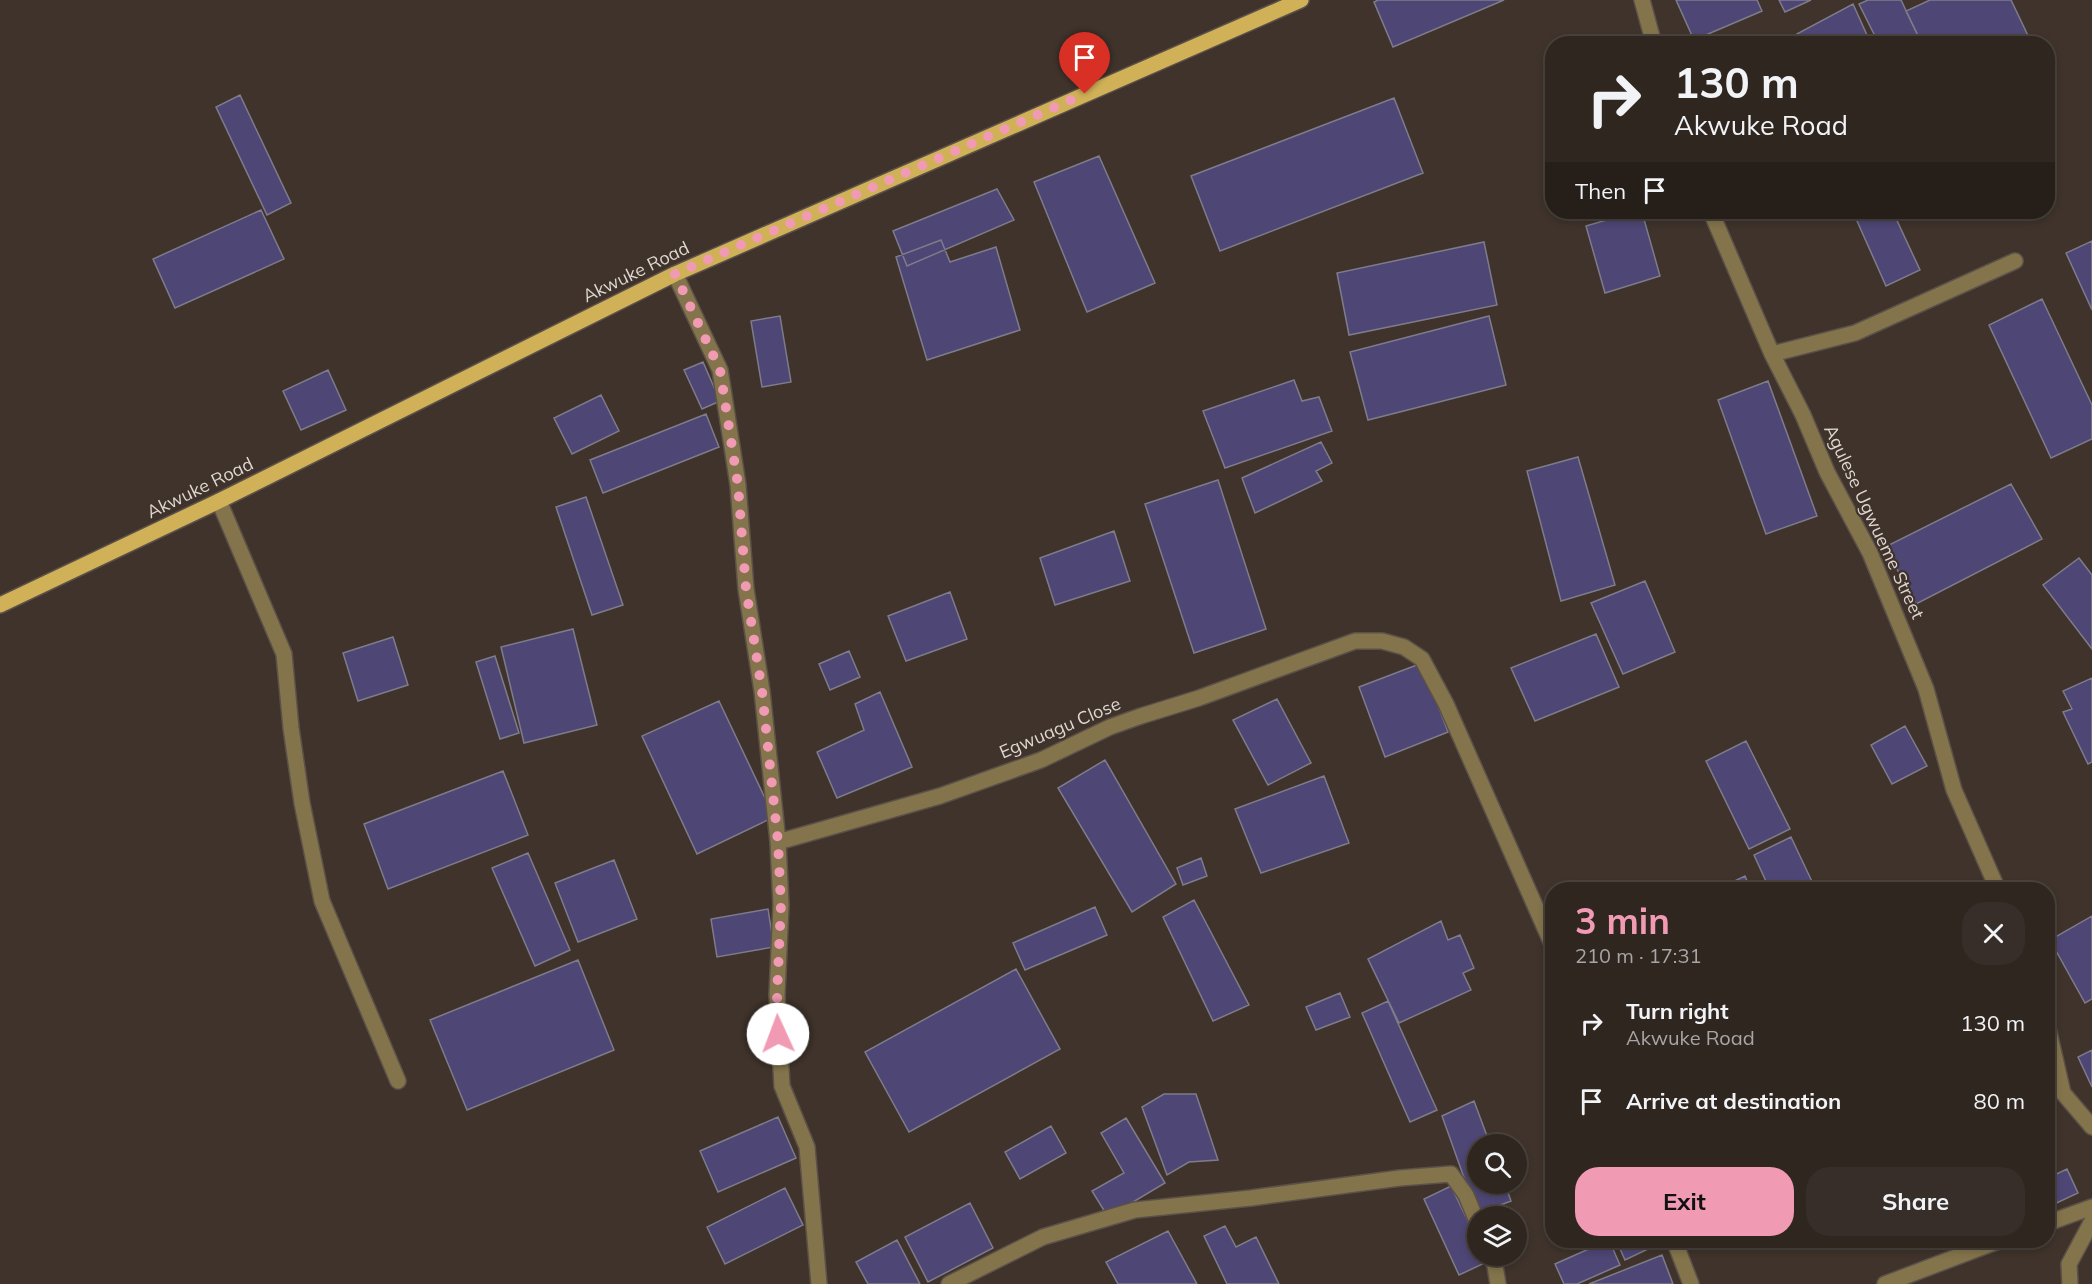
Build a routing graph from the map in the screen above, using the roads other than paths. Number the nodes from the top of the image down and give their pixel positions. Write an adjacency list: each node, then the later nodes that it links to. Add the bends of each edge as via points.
1 (1300, 0): 6 (main road, Akwuke Road)
2 (1642, 0): 3 (street)
3 (1652, 36)
4 (1713, 219): 7 (street, Agulese Ugwueme Street)
5 (2015, 261): 7 (street, via 1855,333)
6 (675, 274): 8 (main road, Akwuke Road); 10 (street, via 720,370 738,485 746,589 762,691)
7 (1772, 354): 11 (street, Agulese Ugwueme Street, via 1870,553 1926,689 1953,790)
8 (219, 501): 9 (main road, Akwuke Road); 14 (street, via 284,654 302,804 322,902)
9 (0, 605)
10 (778, 842): 12 (street, Egwuagu Close, via 940,796 1041,760 1141,716 1355,641 1382,641 1404,647 1422,659 1446,704); 24 (street, via 781,905 777,995 782,1086 807,1147)
11 (1994, 882)
12 (1545, 928)
13 (2055, 1058): 15 (street, via 2063,1093)
14 (398, 1081)
15 (2092, 1127)
16 (1471, 1206): 25 (street, via 1451,1174 1135,1210 1043,1238)
17 (2092, 1207): 18 (street)
18 (2055, 1220)
19 (2092, 1221): 28 (street, via 2069,1264)
20 (1677, 1248): 27 (street)
21 (1980, 1248): 23 (street)
22 (1495, 1266): 26 (street)
23 (1890, 1283)
24 (819, 1284)
25 (949, 1284)
26 (1498, 1284)
27 (1691, 1284)
28 (2070, 1284)

